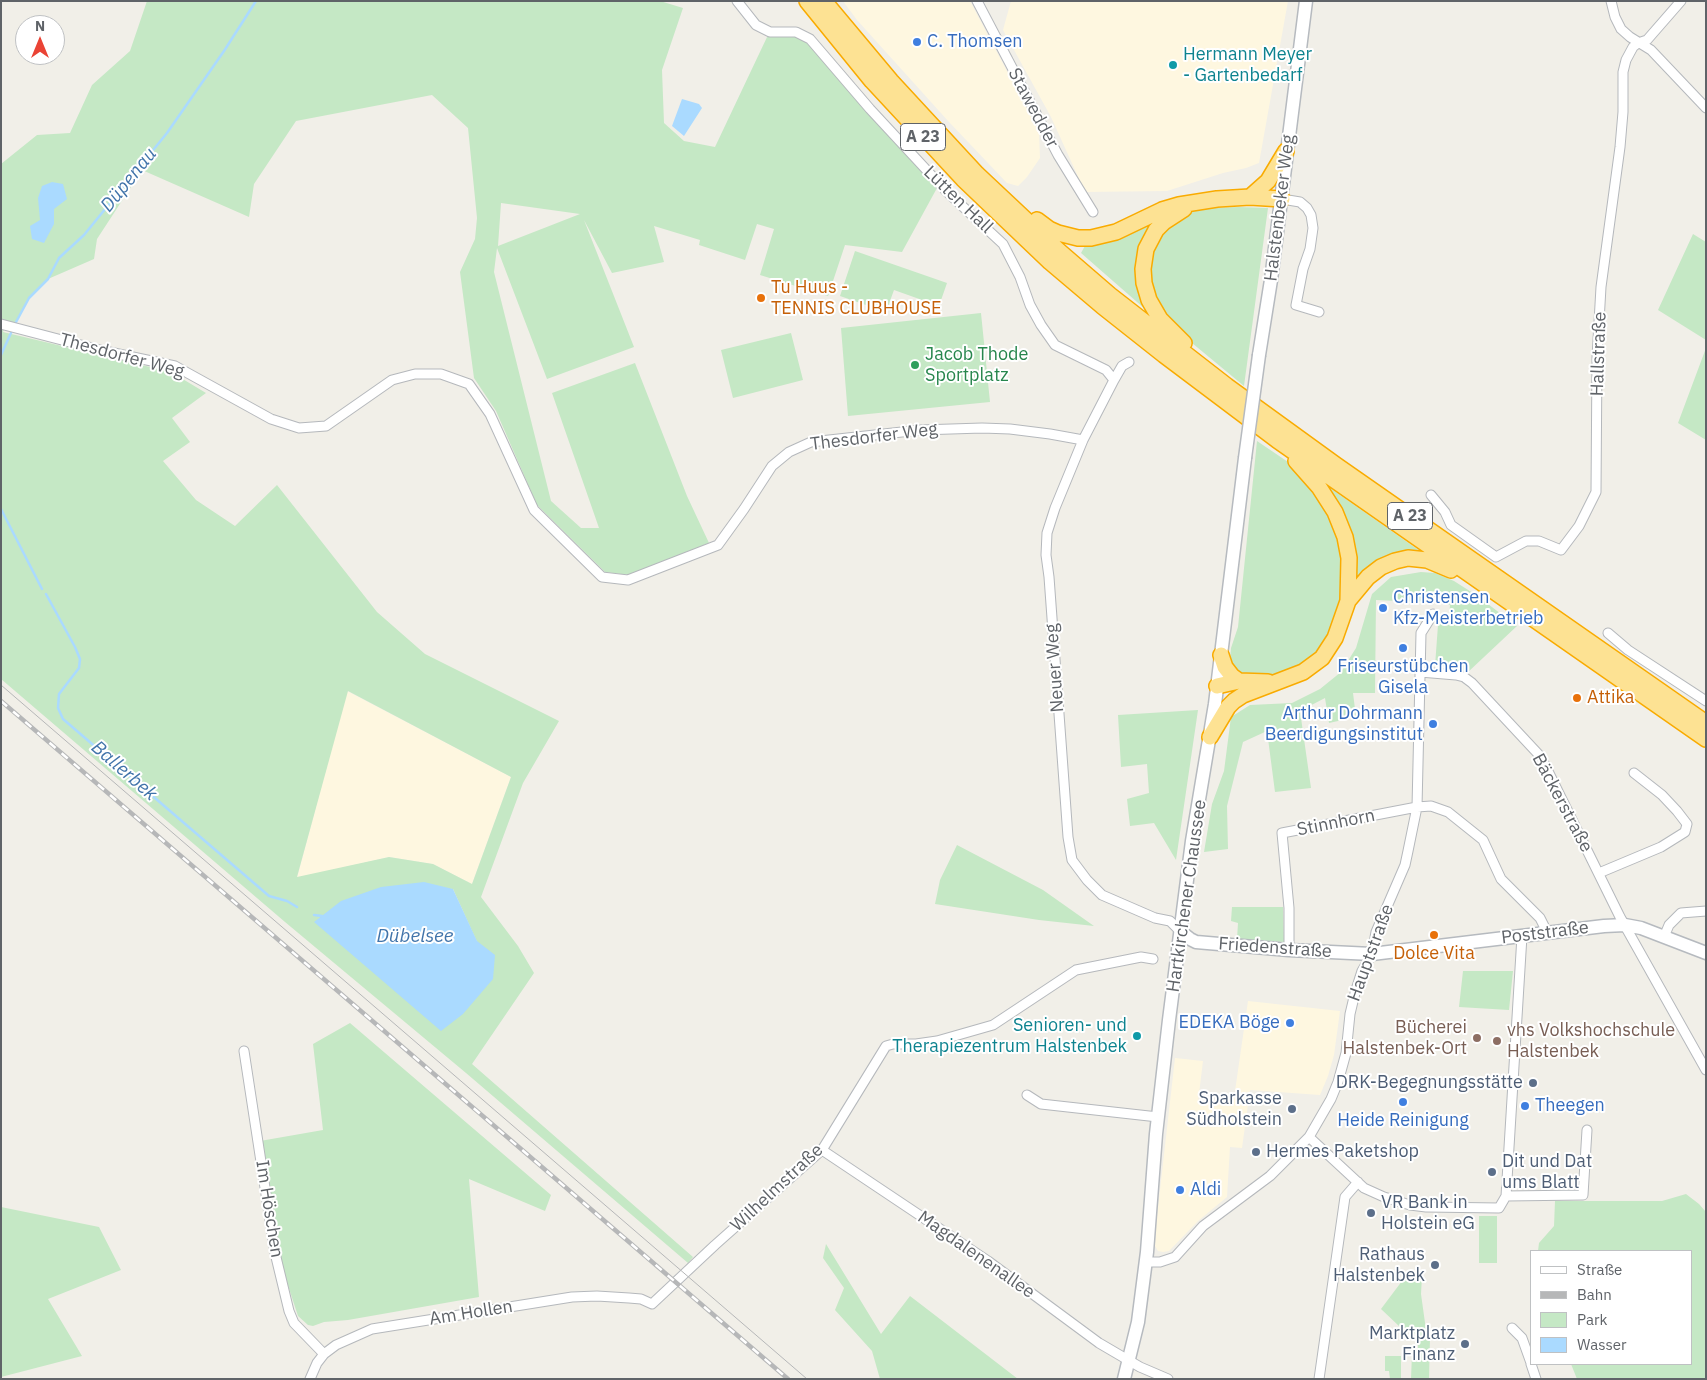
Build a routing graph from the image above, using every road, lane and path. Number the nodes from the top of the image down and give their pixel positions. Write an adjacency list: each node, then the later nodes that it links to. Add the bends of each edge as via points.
1 (737, 1): 19 (street, Lütten Hall, via 756,24 770,32 796,32 810,39 940,185 1003,244 1030,305 1056,345 1106,370)
2 (807, 1): 23 (highway, A 23, via 920,134 1050,262 1109,312)
3 (824, 1): 11 (highway, A 23, via 891,81)
4 (977, 1): 15 (street, Stawedder, via 1058,155)
5 (1306, 1): 10 (main road, Halstenbeker Weg)
6 (1611, 1): 8 (street, via 1621,29)
7 (1681, 1): 8 (street, via 1647,40)
8 (1638, 43): 9 (street, via 1651,50); 24 (street, Hallstraße, via 1628,54 1623,72 1620,147 1601,287 1596,492 1579,526 1562,550 1539,541 1526,541 1496,557 1451,525)
9 (1706, 108)
10 (1286, 151): 12 (highway, via 1268,181); 13 (main road, Halstenbeker Weg)
11 (978, 174): 14 (highway, via 1009,194 1049,229 1078,238 1105,235 1162,210); 20 (highway, A 23, via 1110,295)
12 (1250, 197): 13 (highway); 14 (highway)
13 (1282, 199): 16 (street, via 1300,202 1311,215 1310,249 1296,306); 21 (main road, Halstenbeker Weg, bridge)
14 (1196, 202): 20 (highway, via 1156,230 1144,260 1144,283 1160,319)
15 (1093, 212)
16 (1319, 312)
17 (4, 325): 22 (street, Thesdorfer Weg, via 175,366 271,419 299,428 326,426 392,380 416,374 441,374 469,384 490,414 534,510 602,577 628,580 718,545 772,466 789,452 811,442 920,430 982,428)
18 (1129, 362): 19 (street, Neuer Weg, via 1122,366)
19 (1114, 380): 22 (street, Neuer Weg)
20 (1227, 386): 34 (highway, A 23)
21 (1252, 414): 29 (main road, Hartkirchener Chaussee, bridge)
22 (1083, 440): 42 (street, Neuer Weg, via 1051,517 1046,547 1069,848 1079,870 1102,895 1155,918 1170,921)
23 (1277, 440): 25 (highway, A 23); 26 (highway, via 1320,487 1335,512 1349,558)
24 (1431, 495)
25 (1489, 588): 26 (highway, via 1439,564 1408,558 1380,567); 36 (highway, A 23)
26 (1348, 601): 32 (highway, via 1335,638 1322,658 1303,672 1280,681)
27 (1433, 614): 30 (street, Hauptstraße, via 1421,633)
28 (1608, 633): 33 (street, via 1628,650)
29 (1221, 655): 31 (main road, Hartkirchener Chaussee); 32 (highway, via 1225,667)
30 (1420, 672): 38 (street, Hauptstraße); 39 (street, Bäckerstraße, via 1464,677 1541,757)
31 (1217, 686): 32 (highway, via 1234,694); 35 (main road, Hartkirchener Chaussee)
32 (1241, 688): 35 (highway)
33 (1706, 701)
34 (1706, 723)
35 (1210, 737): 42 (main road, Hartkirchener Chaussee, via 1192,841)
36 (1706, 739)
37 (1634, 773): 39 (street, Bäckerstraße, via 1677,811 1687,824 1685,832 1661,847)
38 (1417, 807): 43 (street, via 1431,806 1448,812 1483,840 1500,879 1540,918); 46 (street, Stinnhorn, via 1282,833 1289,908); 48 (street, Hauptstraße, via 1405,865 1376,932)
39 (1599, 873): 41 (street, Bäckerstraße)
40 (1706, 910): 45 (street, via 1682,913 1669,925)
41 (1625, 926): 43 (main road, Poststraße); 45 (main road, Poststraße, via 1642,928); 51 (street, Bäckerstraße)
42 (1181, 932): 46 (main road, Friedenstraße, via 1196,942); 53 (main road, Hartkirchener Chaussee)
43 (1545, 933): 44 (main road, Poststraße)
44 (1522, 936): 48 (main road, Poststraße); 58 (street)
45 (1664, 937): 47 (main road, Poststraße)
46 (1289, 950): 48 (main road, Friedenstraße)
47 (1706, 953)
48 (1372, 954): 55 (street, Hauptstraße, via 1355,993 1338,1082)
49 (1153, 960): 56 (street, Wilhelmstraße, via 1141,956 1076,970 993,1025 937,1041 886,1046)
50 (244, 1051): 62 (street, Im Höschen, via 275,1253 289,1311 294,1323)
51 (1706, 1070)
52 (1027, 1094): 53 (street, via 1041,1104)
53 (1158, 1117): 59 (main road, Hartkirchener Chaussee)
54 (1587, 1130): 58 (street, via 1583,1195)
55 (1309, 1137): 57 (street); 59 (street, Hauptstraße, via 1270,1176 1198,1231 1175,1257)
56 (822, 1150): 60 (street, Wilhelmstraße); 64 (street, Magdalenenallee, via 988,1261 1099,1343)
57 (1358, 1182): 58 (street, via 1392,1200 1431,1207 1499,1208); 69 (street, via 1345,1197)
58 (1506, 1196)
59 (1146, 1262): 64 (main road, Hartkirchener Chaussee)
60 (652, 1304): 62 (street, Am Hollen, via 629,1298 572,1297 372,1329 336,1344)
61 (1512, 1328): 63 (street, via 1522,1338)
62 (324, 1354): 66 (street, Am Hollen)
63 (1530, 1360)
64 (1132, 1362): 67 (main road, Hartkirchener Chaussee); 68 (street, Magdalenenallee)
65 (1532, 1365): 70 (street)
66 (312, 1378)
67 (1124, 1379)
68 (1168, 1379)
69 (1319, 1379)
70 (1536, 1379)

